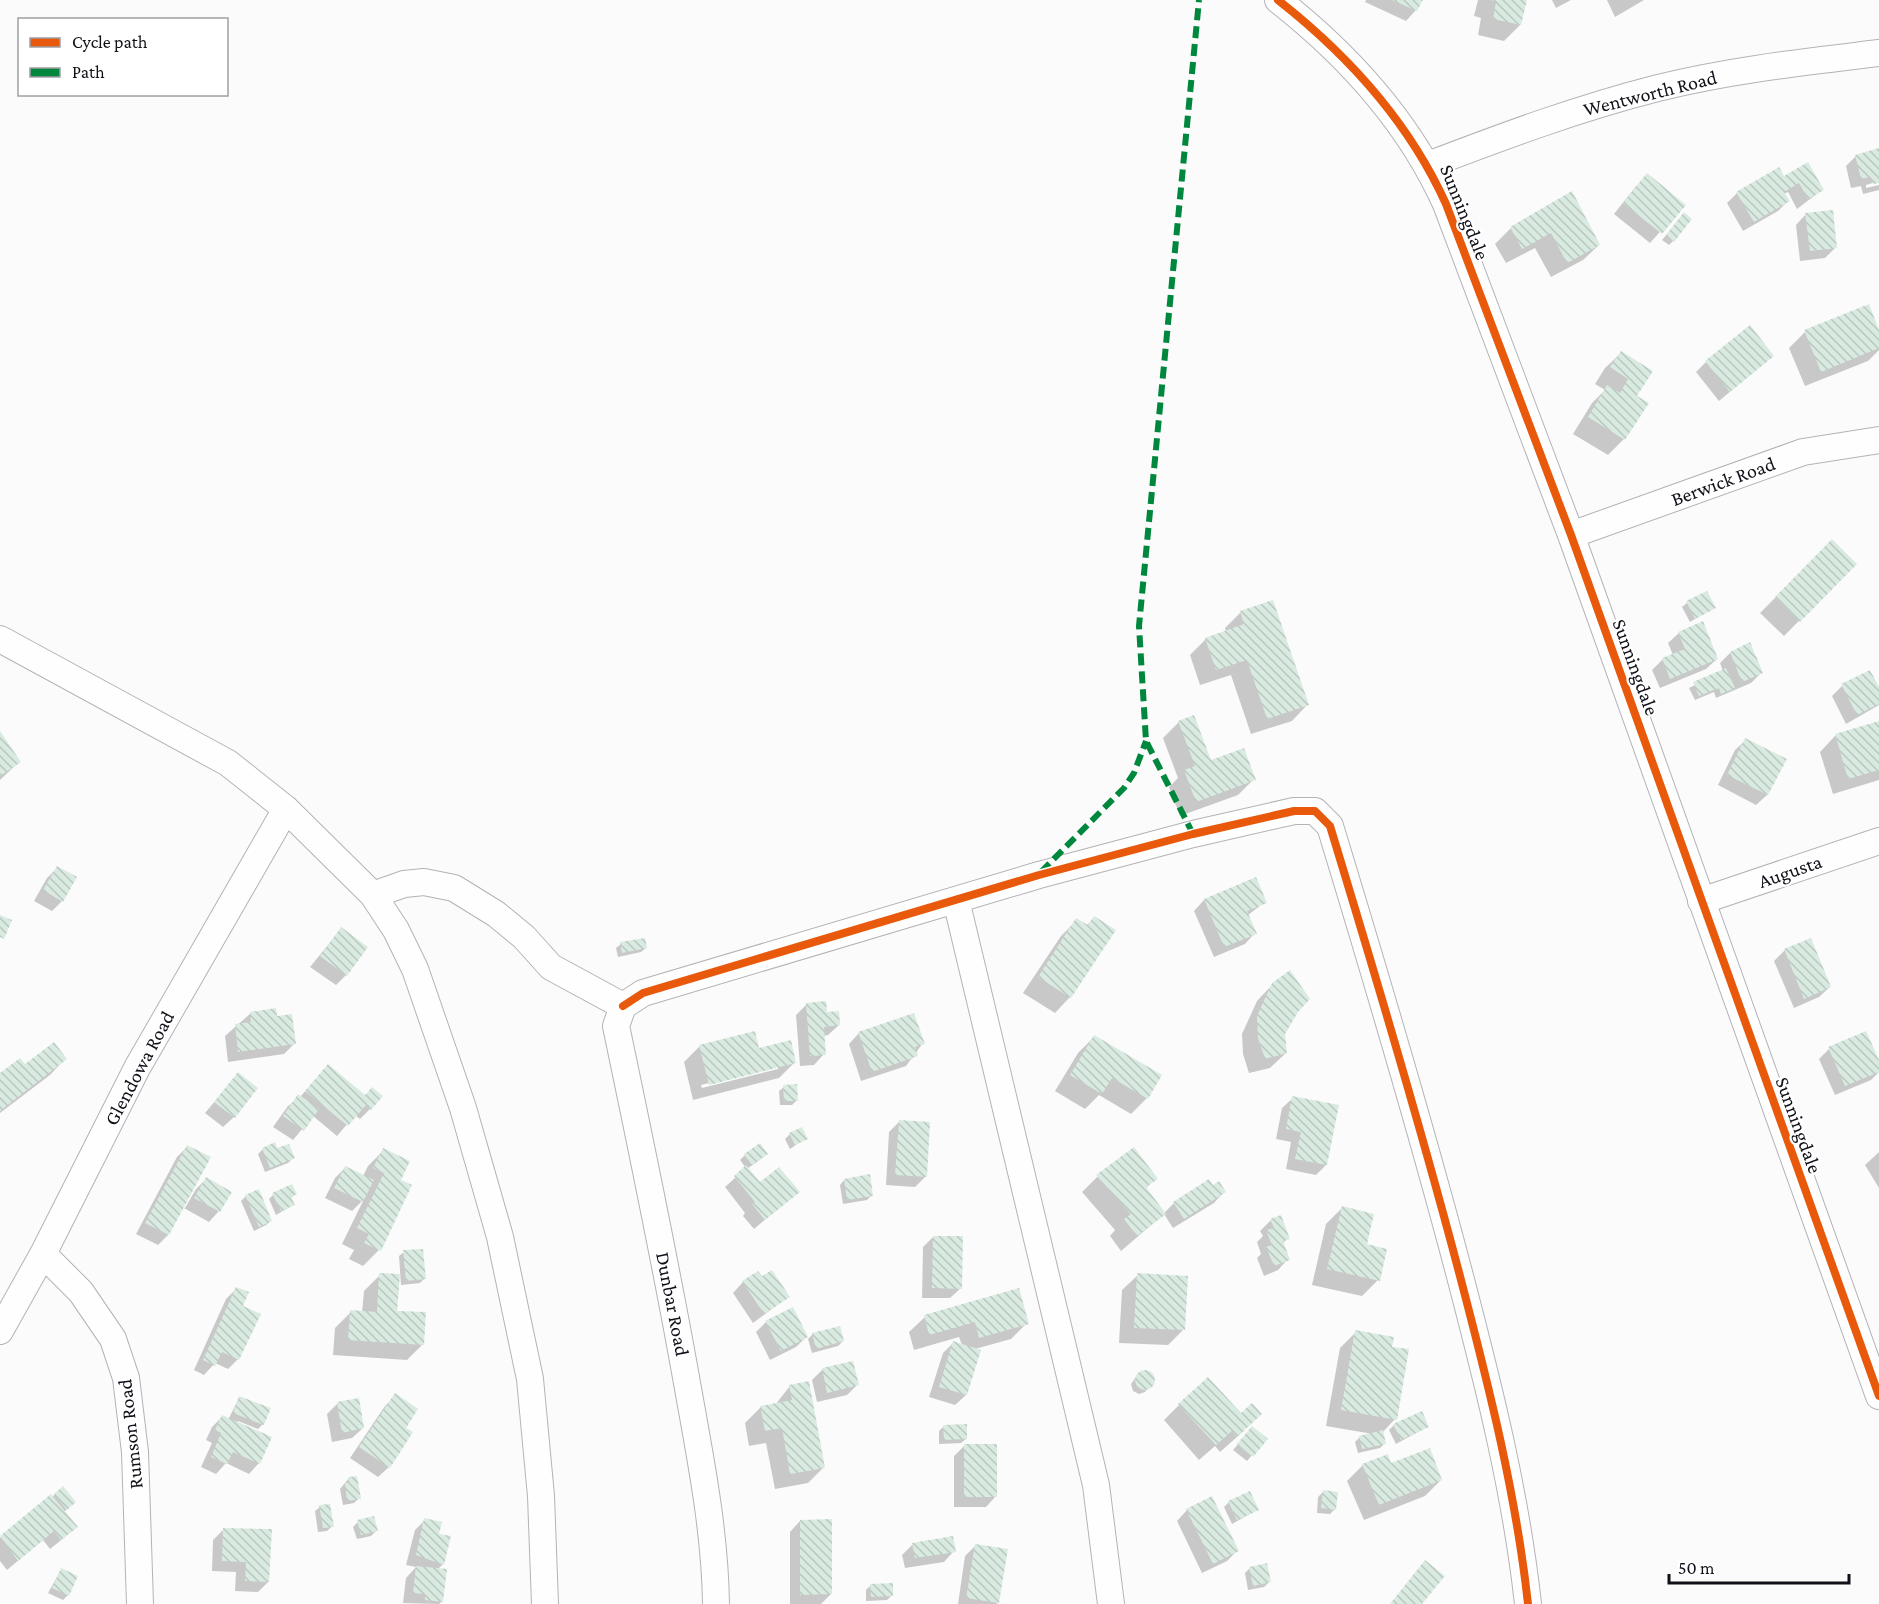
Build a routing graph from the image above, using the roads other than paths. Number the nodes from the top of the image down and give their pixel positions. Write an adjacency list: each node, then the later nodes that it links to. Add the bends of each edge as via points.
1 (1278, 0): 3 (street, Sunningdale, via 1357,71)
2 (1879, 53): 3 (street, Wentworth Road, via 1773,66 1659,88 1560,116)
3 (1428, 165): 5 (street, Sunningdale)
4 (1879, 440): 5 (street, Berwick Road, via 1803,452)
5 (1571, 535): 11 (street, Sunningdale)
6 (0, 639): 7 (street, via 228,763)
7 (286, 809): 9 (street); 13 (street, Glendowa Road, via 137,1068)
8 (1879, 840): 11 (street, Augusta)
9 (373, 895): 12 (street, via 414,883 454,888 524,937 551,967); 17 (street, via 415,969 463,1108 501,1237 530,1378 541,1496)
10 (956, 900): 12 (street, via 643,993); 19 (street, via 1096,1485); 20 (street, via 1193,834 1294,811 1315,811 1330,826 1419,1118 1494,1406 1521,1543)
11 (1701, 901): 15 (street, Sunningdale)
12 (623, 1006): 18 (street, Dunbar Road, via 616,1026 670,1283 716,1561)
13 (43, 1254): 14 (street, Glendowa Road); 16 (street, Rumson Road, via 81,1292 113,1340 126,1378 135,1452)
14 (0, 1331)
15 (1879, 1396)
16 (140, 1604)
17 (545, 1604)
18 (716, 1604)
19 (1111, 1604)
20 (1528, 1604)

